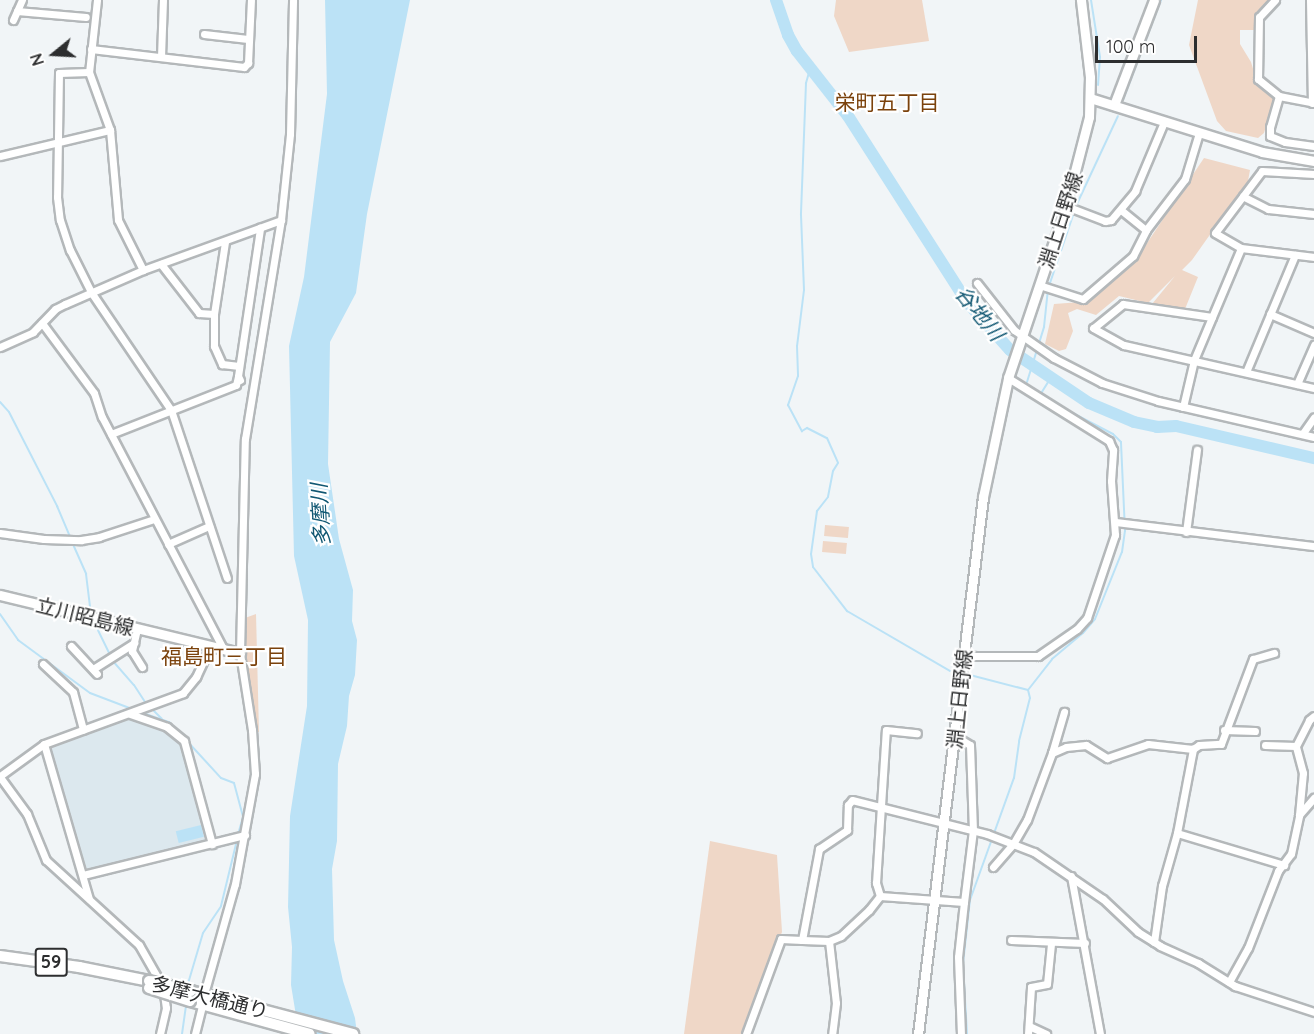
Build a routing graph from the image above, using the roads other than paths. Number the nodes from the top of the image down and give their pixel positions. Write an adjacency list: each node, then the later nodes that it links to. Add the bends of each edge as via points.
1 (22, 0): 10 (street)
2 (97, 0): 15 (street)
3 (163, 0): 16 (street)
4 (251, 0): 14 (street)
5 (292, 0): 34 (street, via 290,135)
6 (1082, 0): 19 (main road, 淵上日野線)
7 (1154, 0): 21 (main road)
8 (1275, 0): 18 (street, via 1259,17 1258,79)
9 (1310, 0): 20 (street)
10 (17, 11): 11 (street); 12 (street)
11 (86, 17)
12 (13, 20)
13 (204, 34): 14 (street)
14 (248, 39): 16 (street, via 248,63 244,67)
15 (91, 49): 16 (street); 17 (street)
16 (161, 57)
17 (89, 72): 23 (street); 25 (street, via 59,74)
18 (1279, 96): 20 (street); 26 (street, via 1270,136)
19 (1090, 98): 21 (main road); 31 (main road, 淵上日野線, via 1084,141)
20 (1313, 103)
21 (1114, 105): 22 (main road)
22 (1164, 122): 24 (main road); 32 (street, via 1135,191)
23 (110, 130): 25 (street); 42 (street, via 118,220)
24 (1199, 133): 28 (main road, via 1262,152); 36 (street, via 1185,179)
25 (58, 142): 27 (street); 45 (street, via 60,220)
26 (1314, 146)
27 (0, 156)
28 (1314, 161)
29 (1314, 174): 30 (street, via 1262,171)
30 (1243, 196): 33 (street, via 1268,209); 38 (street, via 1215,233)
31 (1066, 206): 32 (street, via 1105,221); 44 (main road, 淵上日野線)
32 (1121, 210): 36 (street)
33 (1314, 214)
34 (281, 220): 35 (street); 81 (street, via 246,419)
35 (260, 228): 37 (street); 55 (street)
36 (1146, 230): 44 (street, via 1133,256 1083,299)
37 (225, 242): 41 (street); 46 (street)
38 (1241, 248): 39 (street); 48 (street)
39 (1295, 255): 40 (street); 47 (street)
40 (1314, 257)
41 (161, 264): 42 (street); 46 (street, via 199,313)
42 (143, 270): 45 (street)
43 (977, 283): 51 (street)
44 (1039, 285): 51 (main road, 淵上日野線)
45 (91, 292): 49 (street, via 55,309); 61 (street)
46 (214, 314): 55 (street, via 214,346 222,364)
47 (1270, 314): 50 (street); 56 (street)
48 (1212, 316): 54 (street); 54 (street, via 1123,304 1093,328 1124,345)
49 (42, 324): 53 (street, via 23,339); 64 (street, via 94,393)
50 (1314, 333)
51 (1022, 337): 57 (main road, 淵上日野線); 60 (street, via 1102,383)
52 (1314, 345): 58 (street)
53 (0, 347)
54 (1194, 360): 56 (street); 60 (street)
55 (239, 366): 61 (street, via 236,385)
56 (1246, 372): 58 (street)
57 (1008, 378): 68 (street, via 1109,441 1113,450 1111,481); 83 (main road, 淵上日野線, via 983,497)
58 (1297, 384): 59 (street)
59 (1314, 388)
60 (1183, 407): 63 (street)
61 (171, 410): 64 (street); 69 (street)
62 (1314, 417): 63 (street)
63 (1303, 433): 65 (street)
64 (111, 434): 67 (street)
65 (1314, 437)
66 (1197, 450): 70 (street)
67 (154, 519): 71 (street, via 99,537 71,539); 72 (street)
68 (1122, 523): 70 (street); 83 (street, via 1087,618 1077,629 1038,656)
69 (209, 526): 72 (street); 74 (street)
70 (1186, 532): 73 (street)
71 (0, 533)
72 (168, 544): 80 (street)
73 (1314, 546)
74 (227, 578)
75 (0, 595): 76 (main road, 立川昭島線)
76 (137, 629): 77 (street); 78 (main road, 立川昭島線)
77 (134, 643): 79 (street, via 95,672); 85 (street, via 132,651)
78 (210, 646): 80 (main road, 立川昭島線); 86 (street, via 196,677 183,693)
79 (72, 650)
80 (224, 650): 81 (main road, 立川昭島線)
81 (240, 653): 106 (street, via 255,758)
82 (1274, 653): 90 (street, via 1253,659)
83 (964, 654): 93 (main road, 淵上日野線)
84 (43, 664): 89 (street, via 73,692)
85 (142, 667)
86 (135, 712): 89 (street); 107 (street, via 167,727 184,741)
87 (1064, 712): 98 (street)
88 (1314, 716): 96 (street)
89 (83, 730): 94 (street)
90 (1224, 730): 91 (street); 97 (street, via 1221,744)
91 (1255, 730)
92 (917, 733): 101 (street, via 886,730)
93 (955, 736): 103 (main road, 淵上日野線); 104 (street, via 970,745)
94 (44, 744): 99 (street); 111 (street)
95 (1265, 745): 96 (street)
96 (1296, 746): 102 (street, via 1303,773)
97 (1193, 749): 98 (street, via 1148,744 1107,758 1086,745); 105 (street)
98 (1052, 753): 108 (street, via 1027,820)
99 (0, 777): 114 (street, via 27,814 46,860)
100 (1313, 802): 102 (street)
101 (881, 807): 103 (street); 113 (street, via 876,883); 117 (street, via 852,800 848,805 847,830 819,849)
102 (1299, 815): 109 (street, via 1291,854)
103 (945, 823): 104 (street); 115 (main road, 淵上日野線)
104 (973, 830): 108 (street); 116 (street)
105 (1178, 833): 109 (street); 120 (street, via 1162,886)
106 (240, 836): 107 (street); 125 (street)
107 (212, 844): 111 (street)
108 (1013, 844): 110 (street); 112 (street, via 1034,852)
109 (1284, 866): 124 (street, via 1273,881 1248,948)
110 (993, 867)
111 (83, 875): 114 (street)
112 (1071, 876): 120 (street); 121 (street)
113 (880, 896): 115 (street); 119 (street, via 855,924)
114 (89, 899): 128 (street, via 139,945 163,987 166,1008)
115 (935, 899): 116 (street); 134 (main road, 淵上日野線)
116 (964, 902): 135 (street, via 958,957)
117 (802, 940): 119 (street); 132 (street, via 781,939)
118 (1011, 940): 122 (street)
119 (829, 941): 133 (street, via 836,1003)
120 (1154, 942): 124 (street)
121 (1084, 943): 122 (street); 137 (street)
122 (1051, 944): 127 (street, via 1047,984 1031,987)
123 (0, 956): 125 (main road, 多摩大橋通り / 59, bridge, via 102,972)
124 (1229, 982): 126 (street)
125 (205, 1001): 129 (street); 130 (main road, 多摩大橋通り / 59); 131 (main road, 多摩大橋通り / 59)
126 (1314, 1012)
127 (1028, 1030): 136 (street)
128 (160, 1034)
129 (195, 1034)
130 (310, 1034)
131 (353, 1034)
132 (746, 1034)
133 (832, 1034)
134 (918, 1034)
135 (961, 1034)
136 (1046, 1034)
137 (1100, 1034)

